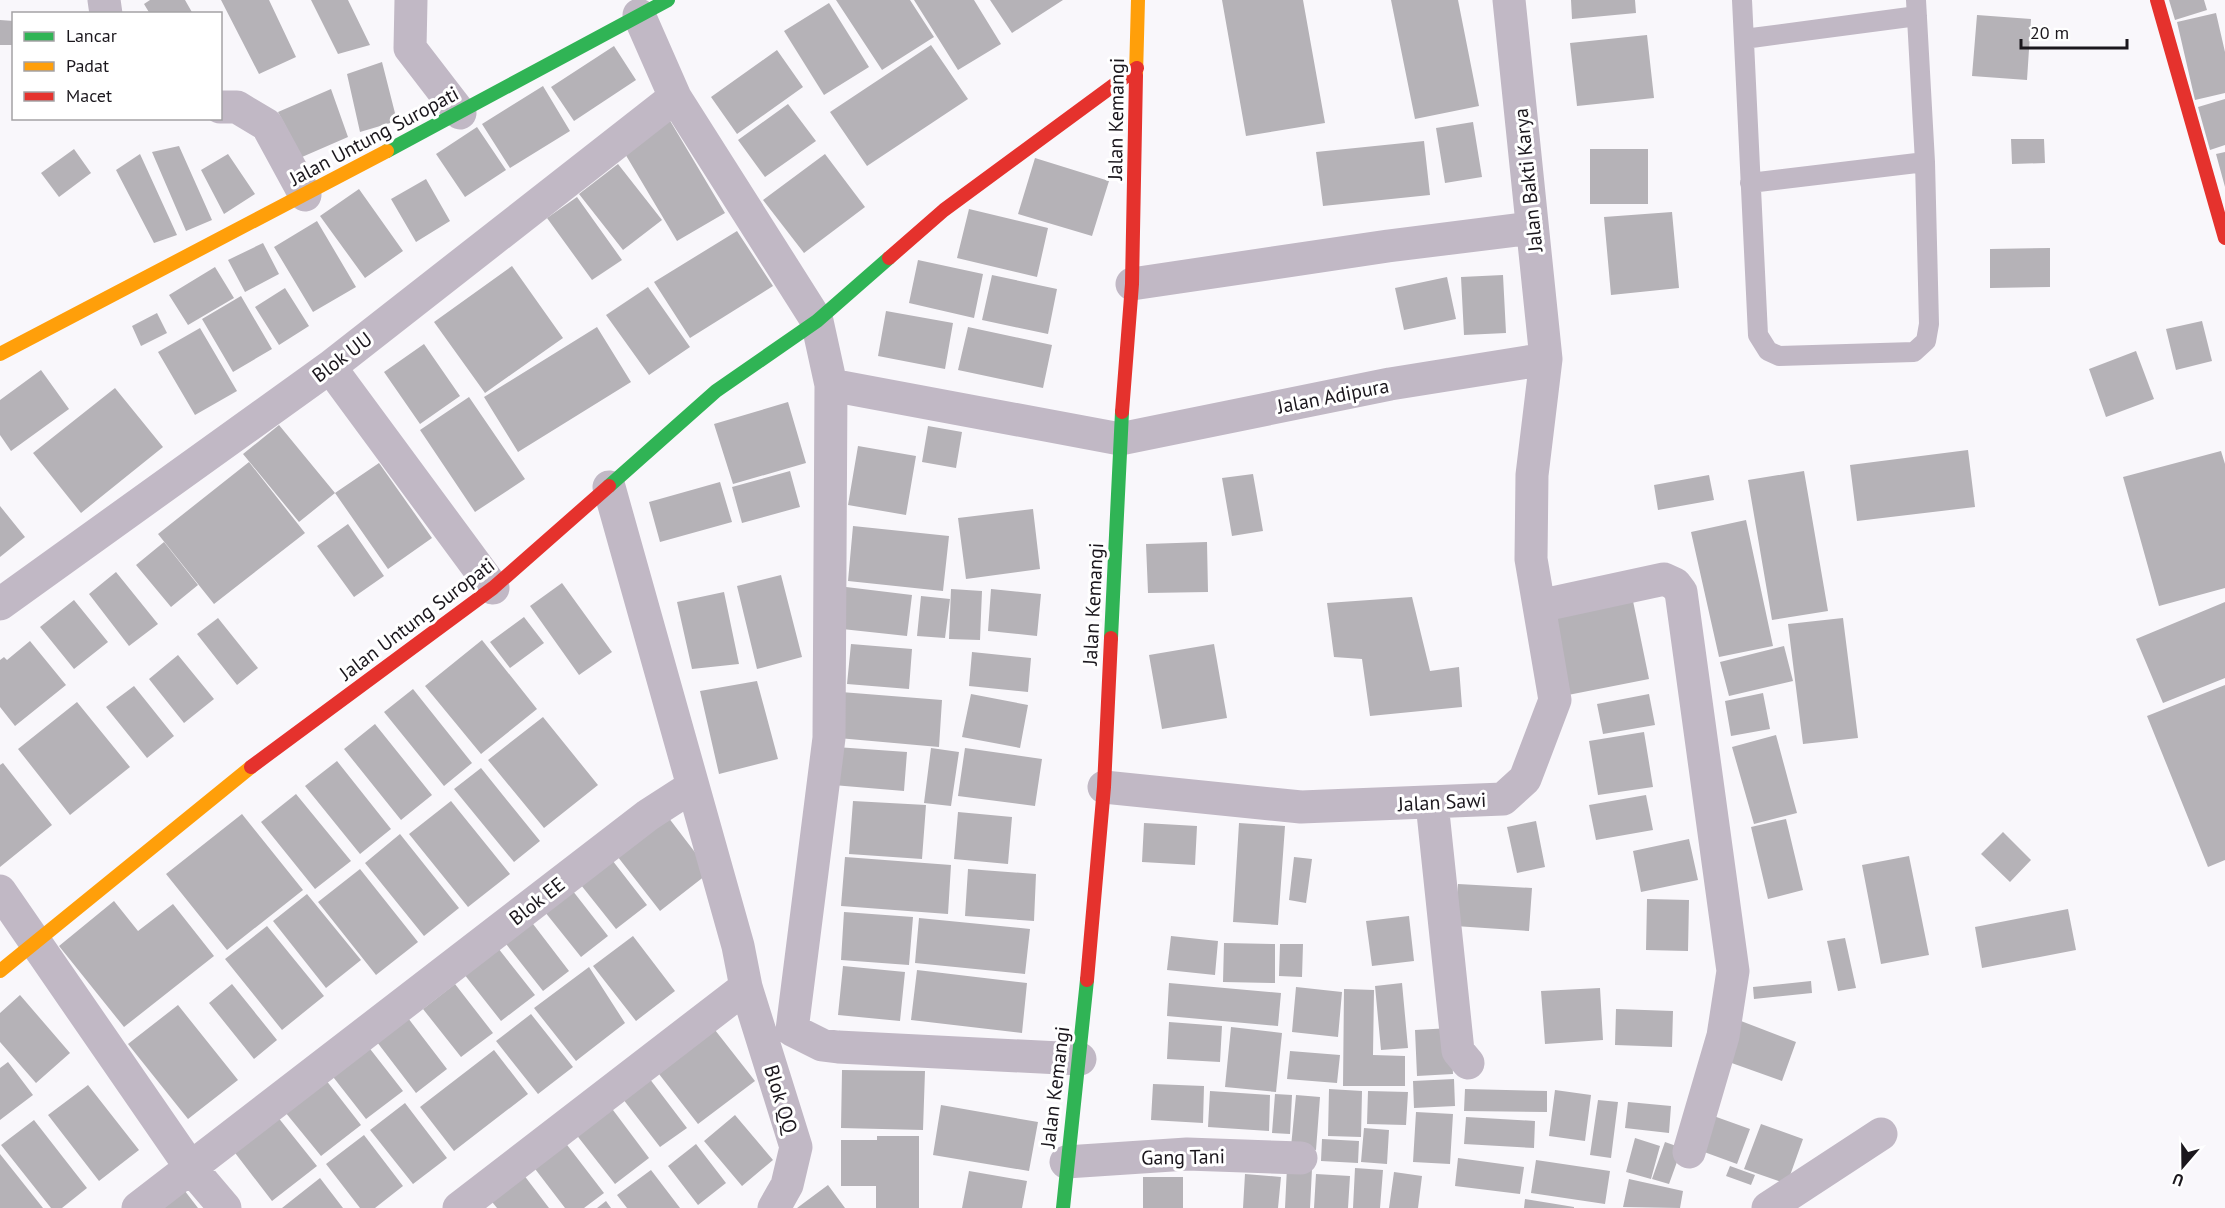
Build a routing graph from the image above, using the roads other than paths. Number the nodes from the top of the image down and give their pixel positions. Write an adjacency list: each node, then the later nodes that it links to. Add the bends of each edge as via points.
1 (411, 0): 13 (street, via 410,48)
2 (668, 0): 8 (street, Jalan Untung Suropati)
3 (1138, 0): 10 (street, Jalan Kemangi)
4 (1509, 0): 17 (street, Jalan Bakti Karya)
5 (1742, 0): 9 (lane)
6 (2157, 0): 18 (street)
7 (1917, 8): 9 (lane); 14 (lane)
8 (639, 15): 11 (street); 13 (street, Jalan Untung Suropati)
9 (1744, 39): 15 (lane)
10 (1137, 68): 19 (street, Jalan Kemangi); 20 (street, Jalan Untung Suropati, via 944,210)
11 (675, 97): 20 (street); 23 (street, Blok UU)
12 (222, 107): 16 (street, via 237,107 267,125)
13 (460, 113): 16 (street, Jalan Untung Suropati)
14 (1925, 162): 15 (lane); 15 (lane, via 1929,324 1926,341 1914,352 1779,356 1768,351 1758,335)
15 (1750, 183)
16 (305, 195): 21 (street, Jalan Untung Suropati)
17 (1532, 228): 19 (street); 22 (street, Jalan Bakti Karya)
18 (2225, 238)
19 (1132, 284): 25 (street, Jalan Kemangi)
20 (817, 321): 24 (street); 26 (street, Jalan Untung Suropati, via 716,391)
21 (0, 354)
22 (1546, 359): 25 (street, Jalan Adipura, via 1390,384); 29 (street, Jalan Sawi, via 1532,475 1531,559)
23 (330, 367): 27 (street); 28 (street, Blok UU)
24 (831, 385): 25 (street); 37 (street, via 829,738)
25 (1120, 439): 31 (street, Jalan Kemangi)
26 (609, 487): 27 (street, Jalan Untung Suropati); 30 (street)
27 (493, 588): 34 (street, Jalan Untung Suropati, via 239,776)
28 (0, 604)
29 (1539, 606): 32 (street, Jalan Sawi, via 1555,700 1525,779 1503,799); 41 (street, via 1664,579 1676,584 1681,592 1733,970 1723,1036)
30 (693, 786): 36 (street, Blok QQ); 44 (street, Blok EE, via 648,815)
31 (1104, 787): 32 (street, Jalan Sawi, via 1301,807); 38 (street, Jalan Kemangi)
32 (1432, 802): 39 (street, via 1458,1051)
33 (0, 891): 34 (street)
34 (36, 942): 35 (street, Jalan Untung Suropati); 44 (street)
35 (0, 970)
36 (746, 987): 37 (street); 47 (street); 48 (street, Blok QQ, via 796,1147 787,1185)
37 (792, 1030): 38 (street, via 822,1045 838,1047)
38 (1080, 1059): 43 (street, Jalan Kemangi)
39 (1468, 1063)
40 (1881, 1134): 50 (street)
41 (1689, 1152)
42 (1301, 1158): 43 (street, Gang Tani, via 1187,1154)
43 (1066, 1162): 49 (street, Jalan Kemangi)
44 (191, 1167): 45 (street, Blok EE); 46 (street)
45 (138, 1208)
46 (225, 1208)
47 (459, 1208)
48 (774, 1208)
49 (1063, 1208)
50 (1768, 1208)

